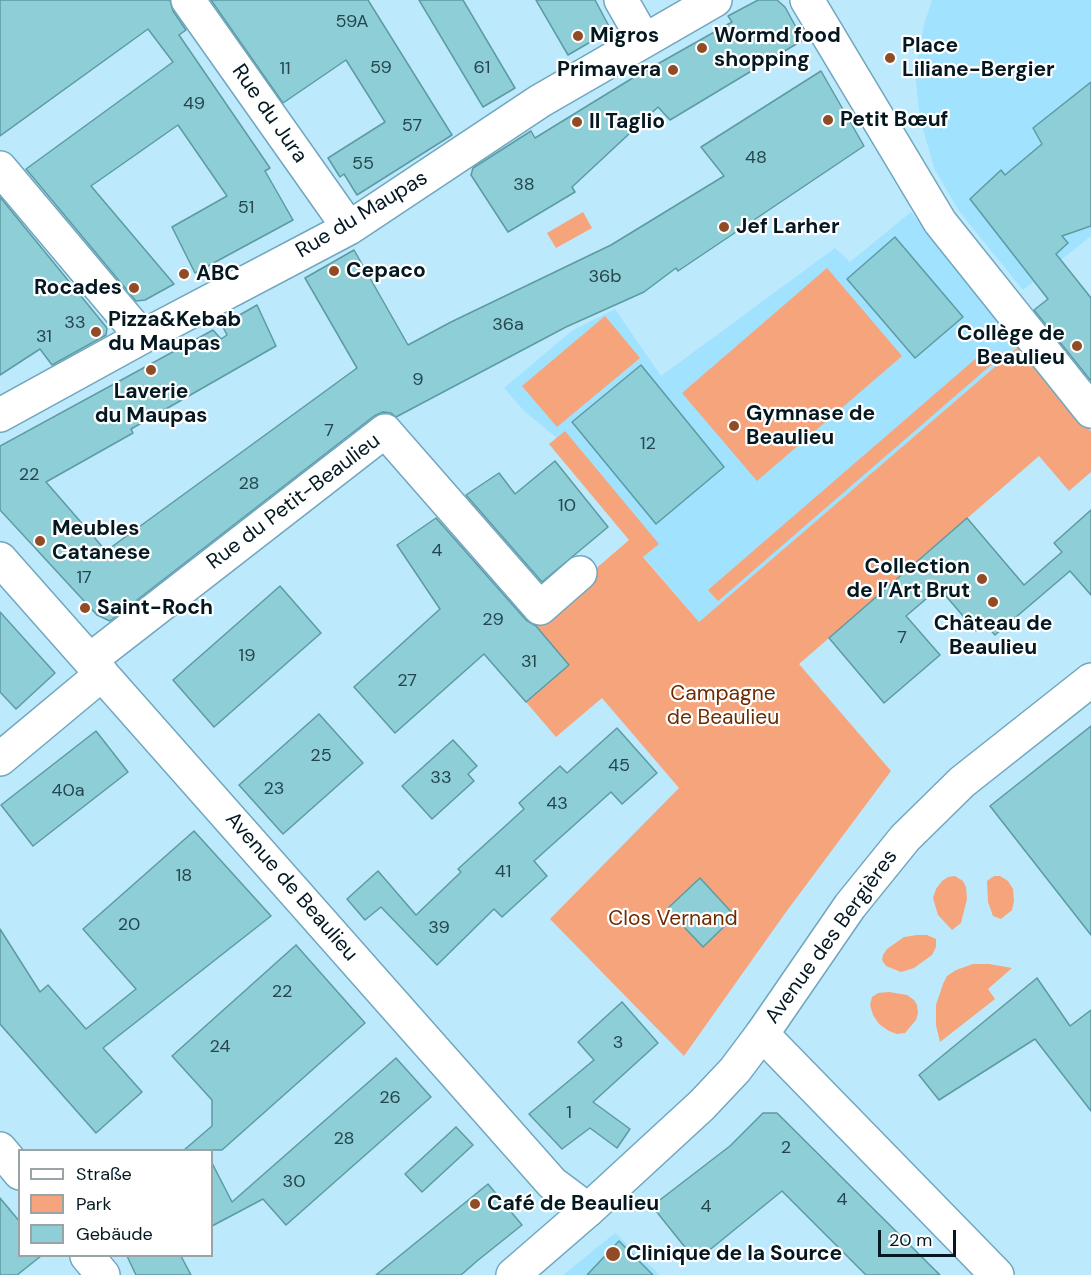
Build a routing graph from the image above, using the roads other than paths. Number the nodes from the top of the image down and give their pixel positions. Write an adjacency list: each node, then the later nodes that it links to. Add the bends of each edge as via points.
1 (188, 0): 7 (street, Rue du Jura)
2 (621, 0): 5 (street)
3 (715, 0): 5 (street, Rue du Maupas)
4 (807, 0): 9 (street, via 940,222)
5 (644, 40): 7 (street, Rue du Maupas, via 540,101)
6 (0, 168): 8 (street)
7 (349, 228): 8 (street, Rue du Maupas)
8 (142, 337): 10 (street, Rue du Maupas)
9 (1091, 411)
10 (0, 415)
11 (0, 559): 13 (street, Avenue de Beaulieu)
12 (580, 573): 13 (street, Rue du Petit-Beaulieu, via 540,608 385,431)
13 (96, 667): 15 (street); 19 (street, Avenue de Beaulieu, via 552,1183)
14 (1091, 680): 16 (street, Avenue des Bergières, via 962,782 905,838 850,906)
15 (0, 759)
16 (762, 1034): 19 (street, Avenue des Bergières, via 702,1105); 23 (street)
17 (0, 1149): 18 (street)
18 (18, 1171)
19 (588, 1210): 22 (street, Avenue des Bergières)
20 (88, 1257): 21 (street)
21 (103, 1275)
22 (513, 1275)
23 (997, 1275)

